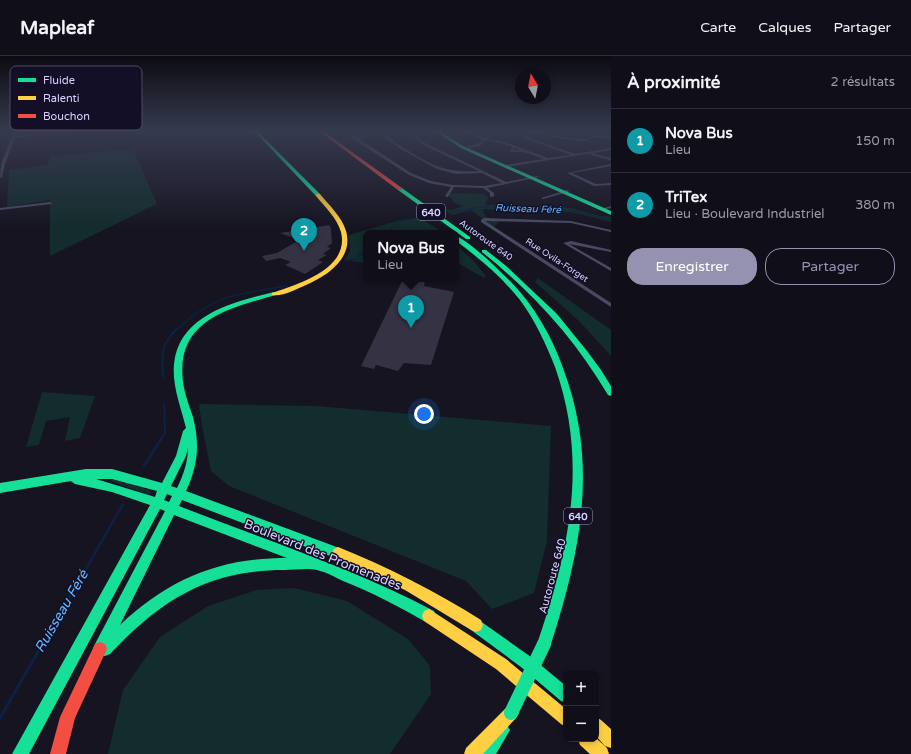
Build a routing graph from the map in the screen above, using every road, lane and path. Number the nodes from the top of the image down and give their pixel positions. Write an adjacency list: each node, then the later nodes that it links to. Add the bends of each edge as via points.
1 (2, 164): 15 (street)
2 (287, 164): 42 (main road, via 333,210 344,231 345,249 334,267 314,281 228,307 196,327 183,345 178,366)
3 (357, 164): 28 (main road, Autoroute 640 / 640)
4 (365, 164): 29 (main road, Autoroute 640 / 640)
5 (395, 164): 18 (street, via 418,178)
6 (429, 164): 13 (street, via 447,172)
7 (465, 164): 13 (street)
8 (502, 164): 12 (main road)
9 (503, 164): 12 (main road)
10 (522, 164): 12 (street)
11 (611, 165): 17 (street, via 569,173 595,185)
12 (508, 166): 14 (main road)
13 (482, 172): 16 (street)
14 (534, 177): 16 (street); 20 (main road)
15 (0, 178)
16 (506, 183): 19 (street)
17 (611, 184)
18 (453, 186): 19 (street); 21 (street)
19 (484, 187): 22 (street)
20 (565, 191): 23 (street); 26 (main road)
21 (447, 196)
22 (492, 196)
23 (543, 198)
24 (50, 202): 25 (street)
25 (0, 209)
26 (609, 209)
27 (504, 220): 30 (street, via 499,222); 30 (street, Rue Ovila-Forget, via 482,221); 31 (street, Rue Ovila-Forget, via 571,222)
28 (446, 230)
29 (456, 230)
30 (495, 230): 38 (street, Rue Ovila-Forget)
31 (611, 231)
32 (459, 232): 39 (main road, Autoroute 640 / 640, via 516,274 558,316)
33 (459, 240): 52 (main road, Autoroute 640 / 640, bridge, via 494,269 529,309 556,357 572,408 576,431 580,475 575,534 564,584 544,644)
34 (602, 250): 35 (street); 36 (street, via 592,251); 36 (street, via 571,242 565,243)
35 (611, 251)
36 (590, 257): 37 (street)
37 (611, 270)
38 (611, 305)
39 (589, 356): 40 (main road); 41 (main road, Autoroute 640 / 640)
40 (611, 385)
41 (611, 393)
42 (189, 426): 45 (main road, via 183,452); 46 (main road, via 193,456)
43 (58, 479): 44 (main road); 45 (main road, Boulevard des Promenades, via 110,474 131,478); 47 (main road, Boulevard des Promenades, via 94,482)
44 (0, 488)
45 (164, 490): 46 (main road, Boulevard des Promenades); 47 (main road)
46 (178, 494): 48 (main road); 51 (main road, Boulevard des Promenades, via 340,555 420,590 492,636)
47 (157, 503): 48 (main road, Boulevard des Promenades); 57 (main road)
48 (172, 508): 49 (main road, Boulevard des Promenades); 50 (main road, via 113,619)
49 (317, 564): 50 (main road, via 243,567 216,572 194,580 159,598 137,614); 53 (main road, Boulevard des Promenades, via 380,590 449,628 498,661)
50 (95, 660): 58 (main road, via 68,714)
51 (563, 693)
52 (511, 713): 59 (main road); 60 (main road, Autoroute 640 / 640)
53 (563, 716)
54 (599, 728): 55 (main road)
55 (611, 740)
56 (589, 742): 61 (main road)
57 (20, 754)
58 (58, 754)
59 (472, 754)
60 (487, 754)
61 (601, 754)

